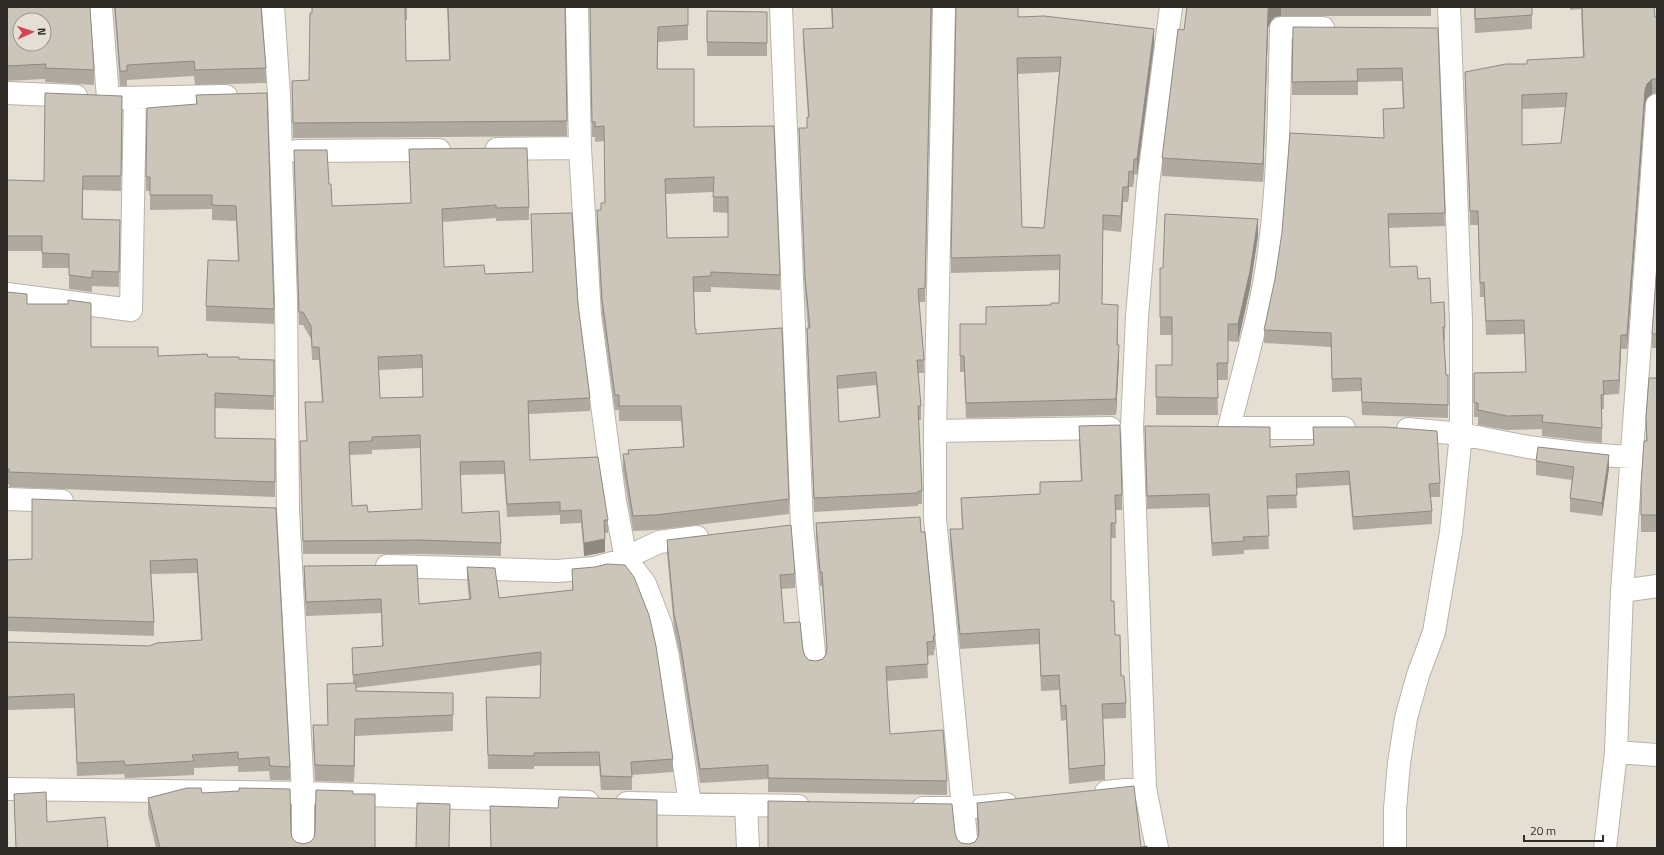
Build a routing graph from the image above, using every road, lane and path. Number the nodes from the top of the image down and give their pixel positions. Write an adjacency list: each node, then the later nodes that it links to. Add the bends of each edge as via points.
1 (102, 7): 13 (street)
2 (273, 7): 12 (street)
3 (577, 7): 16 (street)
4 (780, 7): 34 (street)
5 (944, 7): 25 (street)
6 (1171, 7): 19 (street, via 1148,184 1137,317)
7 (1449, 7): 10 (street)
8 (1342, 28): 22 (street, via 1281,28 1270,244 1261,300)
9 (1426, 29): 10 (street)
10 (1450, 29): 26 (street, via 1461,320)
11 (7, 93): 13 (street)
12 (263, 95): 14 (street); 17 (street)
13 (108, 98): 14 (street)
14 (135, 99): 18 (street, via 131,310)
15 (1657, 105): 27 (street)
16 (580, 148): 17 (street); 37 (street, via 590,315 614,501)
17 (280, 151): 31 (street, via 286,300)
18 (7, 294)
19 (1132, 428): 20 (street); 25 (street); 46 (street)
20 (1154, 428)
21 (1206, 428): 22 (street)
22 (1228, 428): 23 (street)
23 (1362, 428)
24 (1386, 428): 26 (street)
25 (934, 431): 32 (street)
26 (1461, 434): 27 (street, via 1528,447); 60 (street, via 1451,532 1434,632 1406,718 1395,809)
27 (1631, 457): 42 (street)
28 (7, 499): 29 (street)
29 (85, 502)
30 (265, 509): 31 (street)
31 (288, 510): 38 (street)
32 (935, 518): 33 (street); 55 (street)
33 (912, 519)
34 (810, 525): 35 (street); 43 (street)
35 (780, 528)
36 (720, 534): 37 (street, via 659,542)
37 (626, 559): 40 (street, via 594,568 557,571 420,566); 51 (street, via 645,584 662,625)
38 (291, 567): 39 (street); 48 (street)
39 (314, 567)
40 (367, 567)
41 (1657, 586): 42 (street)
42 (1622, 590): 44 (street)
43 (815, 663)
44 (1616, 752): 45 (street); 61 (street)
45 (1657, 755)
46 (1144, 788): 49 (street); 59 (street)
47 (7, 789): 48 (street)
48 (303, 793): 51 (street); 56 (street)
49 (1089, 794)
50 (1026, 801): 55 (street)
51 (690, 804): 52 (street)
52 (746, 805): 53 (street); 57 (street)
53 (816, 806)
54 (901, 807): 55 (street)
55 (964, 808): 58 (street)
56 (303, 848)
57 (748, 848)
58 (967, 848)
59 (1157, 848)
60 (1395, 848)
61 (1605, 848)

